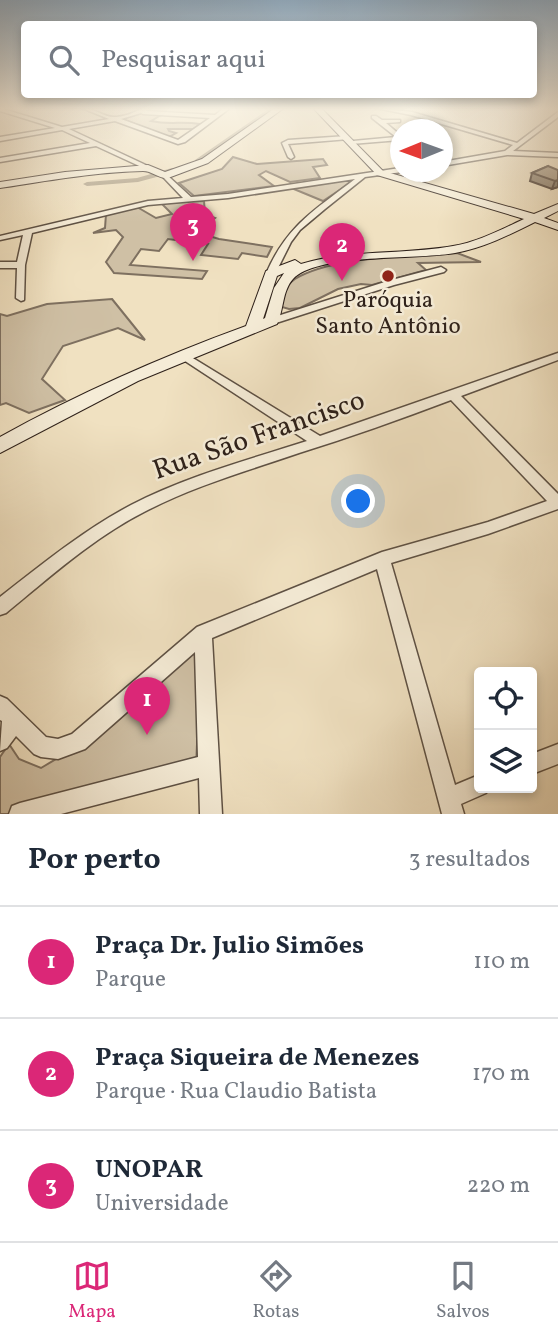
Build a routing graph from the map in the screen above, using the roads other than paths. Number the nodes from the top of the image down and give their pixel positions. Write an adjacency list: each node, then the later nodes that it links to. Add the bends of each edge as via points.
1 (86, 146): 12 (street)
2 (102, 146): 15 (street)
3 (213, 146): 15 (street, via 190,162)
4 (226, 146): 15 (street, via 205,161)
5 (286, 146): 11 (street)
6 (355, 146): 16 (street)
7 (517, 146): 9 (street)
8 (539, 146): 10 (street)
9 (508, 153): 10 (street); 13 (street)
10 (558, 155)
11 (291, 157)
12 (0, 160)
13 (453, 162)
14 (390, 172): 16 (street)
15 (159, 173): 18 (street, via 72,174); 20 (street)
16 (380, 173): 17 (street); 22 (street)
17 (366, 174): 20 (street); 30 (street, via 302,222)
18 (0, 185)
19 (558, 197): 22 (street)
20 (189, 199): 25 (street, via 122,208)
21 (558, 207): 23 (street)
22 (519, 214): 23 (street); 30 (street, via 445,241 302,262)
23 (534, 218): 24 (street); 32 (street, via 455,249 367,257 299,270 288,275 281,288)
24 (558, 228)
25 (29, 233): 26 (street); 28 (street)
26 (0, 238)
27 (0, 265): 28 (street)
28 (21, 265): 31 (street)
29 (441, 270): 32 (street)
30 (271, 275): 33 (street)
31 (21, 298)
32 (272, 321): 33 (street)
33 (251, 329): 34 (street)
34 (183, 355): 37 (street); 38 (street)
35 (558, 356): 36 (street, Rua São Francisco)
36 (453, 395): 37 (street, Rua São Francisco); 39 (street)
37 (319, 442): 41 (street, Rua São Francisco, via 204,479 136,509 64,556)
38 (0, 446)
39 (558, 503): 40 (street)
40 (382, 559): 42 (street); 49 (street)
41 (0, 607)
42 (203, 633): 43 (street, via 72,745 48,750); 47 (street)
43 (6, 714): 44 (street)
44 (0, 741)
45 (558, 754): 46 (street)
46 (537, 762)
47 (208, 765): 50 (street); 51 (street)
48 (474, 790): 49 (street)
49 (451, 806)
50 (20, 814)
51 (211, 814)

